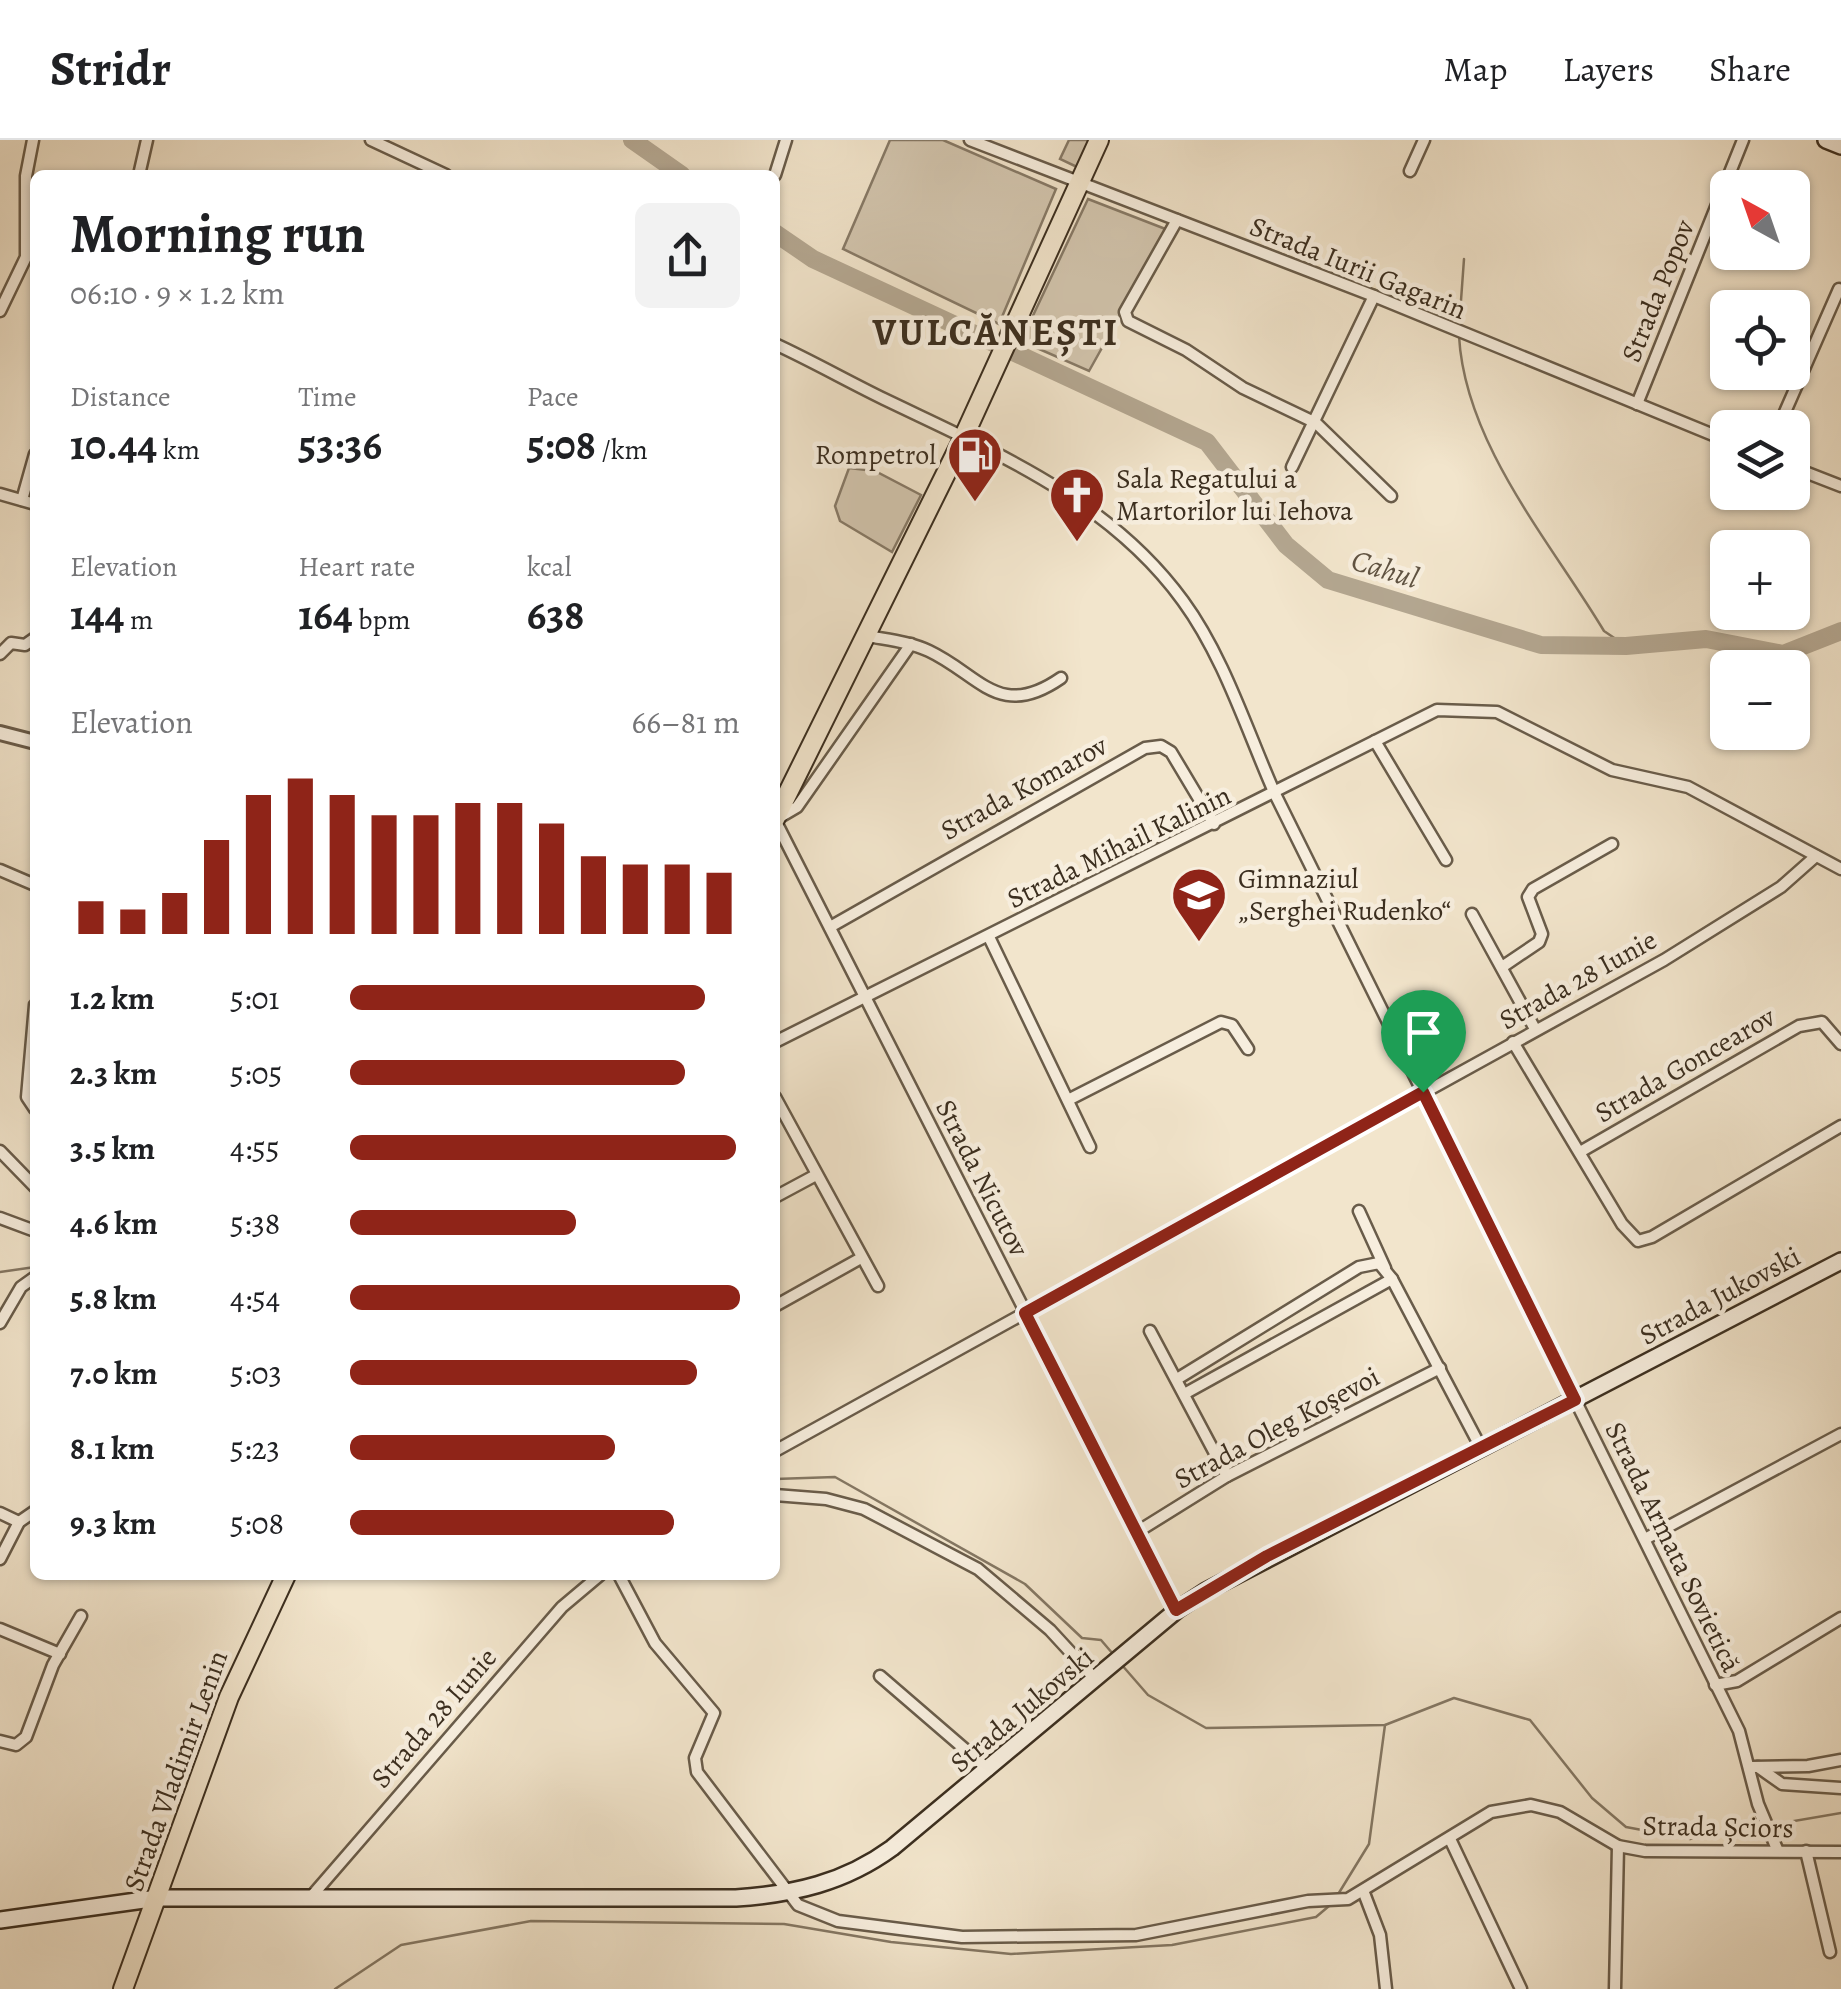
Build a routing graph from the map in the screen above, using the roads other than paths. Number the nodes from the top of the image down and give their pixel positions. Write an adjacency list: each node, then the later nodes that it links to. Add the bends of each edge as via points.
1 (32, 140): 19 (street, via 26,257)
2 (147, 140): 11 (street)
3 (370, 140): 12 (street)
4 (786, 140): 13 (street)
5 (970, 140): 15 (street, Strada Iurii Gagarin)
6 (1099, 140): 15 (main road)
7 (1424, 140): 14 (street)
8 (1743, 140): 21 (street, Strada Popov)
9 (1826, 140): 10 (main road)
10 (1841, 146)
11 (141, 170)
12 (435, 170)
13 (777, 170)
14 (1410, 171)
15 (1080, 183): 16 (street, Strada Iurii Gagarin); 25 (main road)
16 (1176, 220): 18 (street, Strada Iurii Gagarin); 23 (street, via 1125,312 1128,321)
17 (1839, 289): 22 (street)
18 (1374, 296): 21 (street, Strada Iurii Gagarin); 23 (street)
19 (0, 312)
20 (780, 346): 25 (street, Strada Armata Sovietică)
21 (1637, 404): 24 (street, Strada Iurii Gagarin)
22 (1786, 410)
23 (1316, 424): 26 (street); 31 (street)
24 (1710, 434)
25 (965, 435): 34 (main road); 42 (street, Strada Armata Sovietică, via 1072,496 1174,589 1215,657)
26 (1292, 467)
27 (30, 472): 32 (street)
28 (1810, 474): 29 (street)
29 (1841, 486)
30 (0, 494): 32 (street)
31 (1391, 496)
32 (22, 500): 33 (street)
33 (30, 502)
34 (868, 636): 36 (street); 43 (main road)
35 (30, 641): 37 (street, via 4,646)
36 (910, 644): 38 (street, via 991,693 1034,693); 44 (street, via 797,807)
37 (0, 654)
38 (1060, 678)
39 (0, 733): 40 (street)
40 (30, 741)
41 (1375, 741): 42 (street, Strada Mihail Kalinin); 48 (street, Strada Mihail Kalinin, via 1437,710 1486,710 1612,770 1702,793); 49 (street)
42 (1275, 794): 45 (street, Strada Mihail Kalinin); 64 (street, Strada Armata Sovietică)
43 (780, 809)
44 (780, 816)
45 (1214, 824): 54 (street, Strada Komarov, via 1171,752 1145,748); 55 (street, Strada Mihail Kalinin)
46 (780, 829): 54 (street, Strada Nicutov)
47 (1612, 844): 56 (street, via 1533,889 1528,897 1539,942)
48 (1816, 856): 50 (street); 58 (street, Strada 28 Iunie, via 1781,887 1664,960)
49 (1446, 860)
50 (1841, 869)
51 (0, 870): 52 (street)
52 (30, 883)
53 (1472, 914): 56 (street)
54 (830, 927): 57 (street, Strada Nicutov)
55 (988, 936): 57 (street, Strada Mihail Kalinin); 65 (street)
56 (1502, 967): 58 (street)
57 (866, 996): 59 (street, Strada Mihail Kalinin); 84 (street, Strada Nicutov)
58 (1535, 1029): 60 (street, Strada 28 Iunie)
59 (780, 1039)
60 (1512, 1042): 64 (street, Strada 28 Iunie); 71 (street)
61 (1841, 1044): 71 (street, Strada Goncearov, via 1822,1022 1799,1026)
62 (1248, 1049): 65 (street, via 1232,1025 1221,1022)
63 (30, 1062): 66 (street)
64 (1423, 1092): 84 (street, Strada 28 Iunie); 90 (street, Strada Armata Sovietică)
65 (1068, 1100): 69 (street)
66 (30, 1101)
67 (780, 1107): 72 (street)
68 (1841, 1126): 71 (street, via 1638,1240)
69 (1090, 1147)
70 (0, 1151): 73 (street)
71 (1580, 1152)
72 (816, 1175): 74 (street); 78 (street)
73 (30, 1182)
74 (780, 1194)
75 (1359, 1210): 80 (street)
76 (0, 1218): 77 (street)
77 (30, 1229)
78 (862, 1258): 82 (street); 83 (street)
79 (1841, 1261): 90 (main road, Strada Jukovski)
80 (1389, 1274): 87 (street); 88 (street, via 1370,1262); 89 (street)
81 (30, 1281): 85 (street)
82 (878, 1286)
83 (780, 1303)
84 (1025, 1313): 92 (street, Strada 28 Iunie); 99 (street, Strada Nicutov)
85 (0, 1323)
86 (1150, 1330): 88 (street)
87 (1440, 1368): 93 (street); 94 (street, Strada Oleg Koşevoi)
88 (1178, 1378): 89 (street)
89 (1186, 1392): 94 (street)
90 (1575, 1400): 93 (main road, Strada Jukovski); 100 (street, Strada Armata Sovietică)
91 (1841, 1434): 100 (street)
92 (780, 1448)
93 (1481, 1448): 105 (main road, Strada Jukovski, via 1267,1556)
94 (1227, 1476): 99 (street, Strada Oleg Koşevoi)
95 (780, 1494): 111 (street, via 864,1508 978,1568)
96 (0, 1513): 98 (street)
97 (30, 1515): 98 (street)
98 (20, 1522): 101 (street)
99 (1137, 1532): 105 (street, Strada Nicutov)
100 (1645, 1539): 112 (street, Strada Armata Sovietică)
101 (0, 1559)
102 (284, 1580): 125 (main road, Strada Vladimir Lenin, via 229,1698)
103 (594, 1580): 126 (street, Strada 28 Iunie, via 562,1606)
104 (622, 1580): 123 (street, via 655,1643 714,1713 696,1772)
105 (1176, 1610): 111 (main road, Strada Jukovski)
106 (82, 1616): 109 (street)
107 (1841, 1618): 112 (street, via 1750,1674)
108 (0, 1630): 109 (street)
109 (60, 1654): 113 (street, via 20,1744)
110 (880, 1676): 116 (street)
111 (1096, 1680): 116 (main road, Strada Jukovski)
112 (1715, 1685): 115 (street, Strada Armata Sovietică)
113 (0, 1741)
114 (1841, 1760): 115 (street)
115 (1755, 1767): 117 (street, via 1782,1784); 120 (street, Strada Armata Sovietică)
116 (990, 1770): 123 (main road, Strada Jukovski, via 877,1860)
117 (1841, 1788)
118 (1450, 1839): 119 (street, via 1491,1812 1531,1805 1560,1812); 124 (street); 131 (street)
119 (1618, 1846): 120 (street, Strada Șciors); 132 (street, Strada Șciors)
120 (1777, 1849): 121 (street, Strada Șciors)
121 (1806, 1850): 122 (street, Strada Șciors); 128 (street)
122 (1841, 1852)
123 (788, 1894): 124 (street, via 798,1906 838,1921 962,1937 1136,1935); 126 (main road, Strada Jukovski)
124 (1364, 1894): 130 (street, via 1380,1935)
125 (158, 1898): 126 (main road, Strada Jukovski); 127 (main road, Strada Jukovski); 129 (main road, Strada Vladimir Lenin)
126 (310, 1899)
127 (0, 1920)
128 (1830, 1952)
129 (123, 1989)
130 (1386, 1989)
131 (1521, 1989)
132 (1615, 1989)

